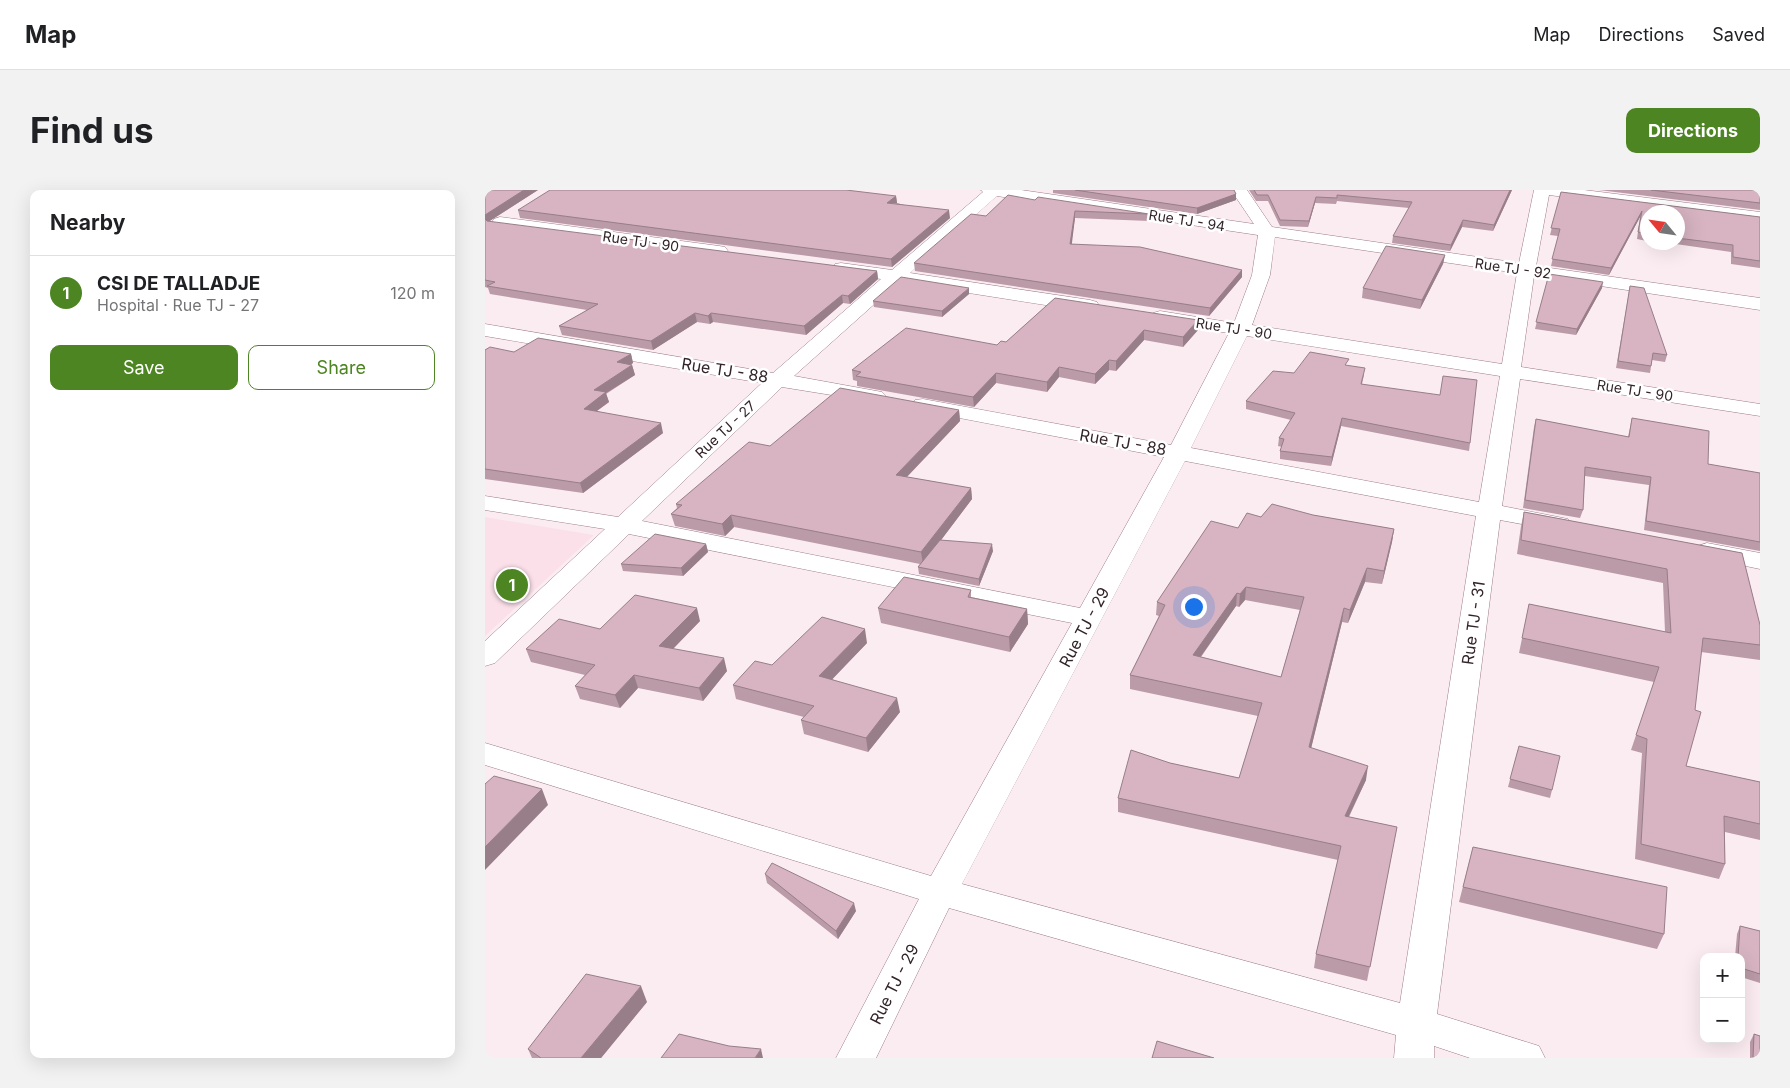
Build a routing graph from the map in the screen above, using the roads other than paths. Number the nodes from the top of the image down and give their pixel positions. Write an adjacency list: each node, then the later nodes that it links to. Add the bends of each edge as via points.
1 (989, 190): 2 (street, Rue TJ - 94)
2 (993, 190): 9 (street, Rue TJ - 94); 13 (street, Rue TJ - 27)
3 (1239, 190): 9 (street)
4 (1542, 190): 12 (street, Rue TJ - 31)
5 (1547, 190): 7 (street)
6 (523, 208): 8 (street)
7 (1760, 217)
8 (493, 226): 10 (street, Rue TJ - 90)
9 (1267, 232): 12 (street, Rue TJ - 92); 17 (street, Rue TJ - 29, via 1261,275)
10 (737, 254)
11 (827, 266): 13 (street)
12 (1526, 270): 14 (street, Rue TJ - 92); 19 (street, Rue TJ - 31)
13 (896, 276): 15 (street); 20 (street, Rue TJ - 27)
14 (1760, 304)
15 (1113, 309)
16 (1142, 314): 17 (street, Rue TJ - 90)
17 (1241, 329): 19 (street, Rue TJ - 90); 22 (street, Rue TJ - 29)
18 (485, 330): 20 (street, Rue TJ - 88)
19 (1512, 371): 21 (street, Rue TJ - 90); 24 (street, Rue TJ - 31)
20 (778, 379): 22 (street, Rue TJ - 88); 25 (street, Rue TJ - 27)
21 (1760, 410)
22 (1179, 452): 24 (street, Rue TJ - 88); 29 (street, Rue TJ - 29)
23 (485, 503): 25 (street)
24 (1489, 512): 26 (street, Rue TJ - 88); 33 (street, Rue TJ - 31)
25 (623, 525): 29 (street); 30 (street, Rue TJ - 27)
26 (1576, 528)
27 (1683, 547): 28 (street)
28 (1760, 561)
29 (1089, 618): 32 (street, Rue TJ - 29)
30 (485, 657)
31 (485, 754): 32 (street)
32 (940, 892): 33 (street); 34 (street, Rue TJ - 29)
33 (1416, 1024): 35 (street, Rue TJ - 31); 36 (street)
34 (857, 1058)
35 (1413, 1058)
36 (1525, 1058)

